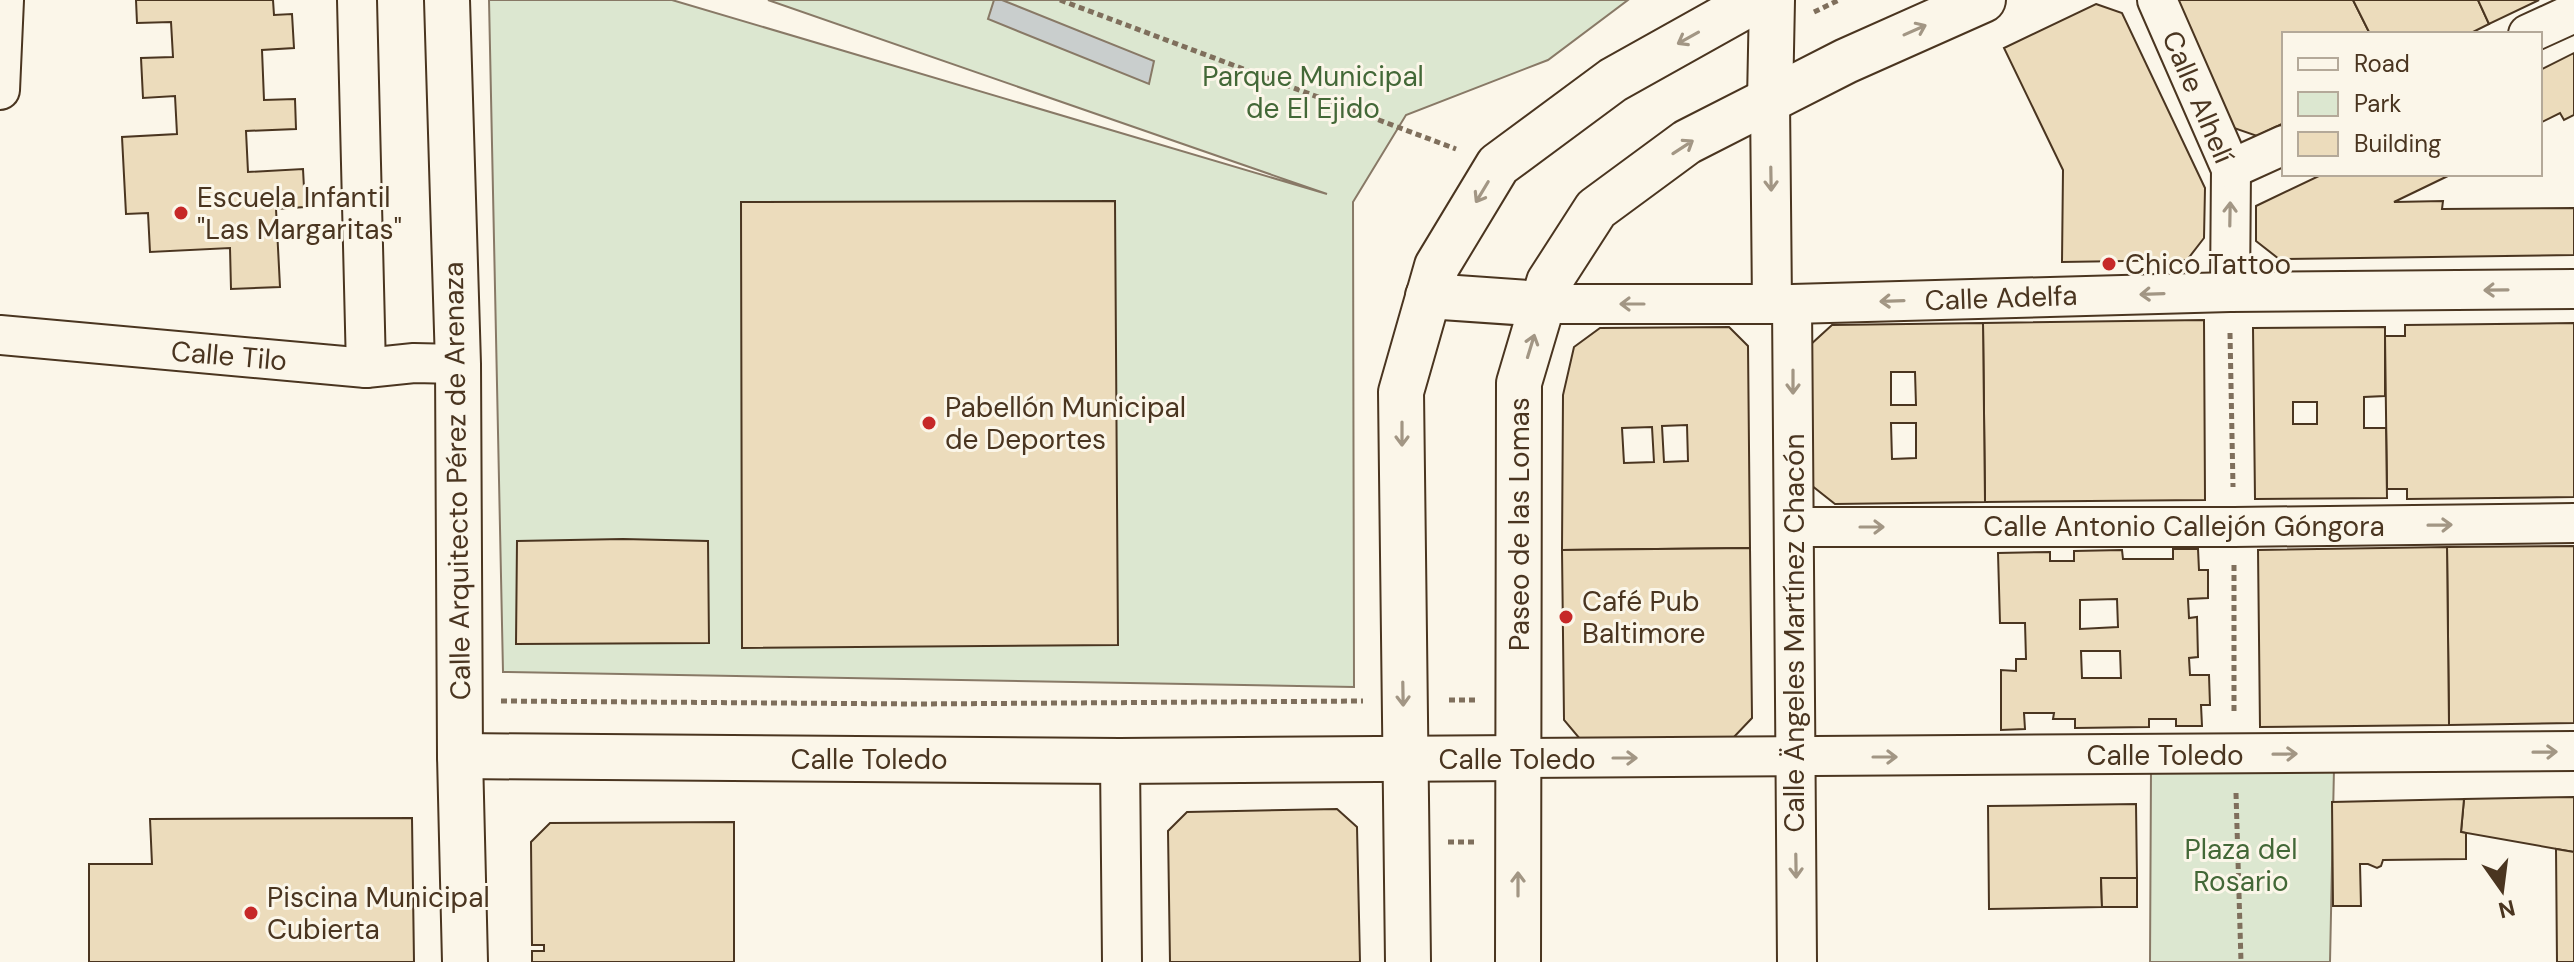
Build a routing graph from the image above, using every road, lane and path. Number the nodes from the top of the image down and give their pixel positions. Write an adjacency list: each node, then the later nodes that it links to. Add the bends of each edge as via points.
1 (4, 0): 11 (street)
2 (357, 0): 23 (street)
3 (447, 0): 22 (main road, Calle Arquitecto Pérez de Arenaza)
4 (1060, 0): 14 (path)
5 (1756, 0): 14 (main road, one-way to 14, via 1613,80)
6 (1772, 0): 12 (main road)
7 (1983, 0): 12 (main road, Paseo de las Lomas, one-way to 7)
8 (2157, 0): 15 (street, Calle Alhelí)
9 (2574, 13): 10 (street)
10 (2532, 32)
11 (0, 90)
12 (1770, 101): 19 (main road, Paseo de las Lomas, one-way to 12, via 1549,282 1596,209 1687,142); 20 (street, Calle Ängeles Martínez Chacón, one-way to 20)
13 (2282, 146): 15 (street)
14 (1498, 165): 18 (main road, one-way to 18, via 1437,266)
15 (2231, 169): 17 (street, Calle Alhelí, one-way to 15)
16 (2574, 289): 17 (street, Calle Adelfa, one-way to 17)
17 (2230, 292): 20 (street, Calle Adelfa, one-way to 20)
18 (1428, 296): 19 (main road, Calle Adelfa); 27 (main road, one-way to 27, via 1401,392)
19 (1543, 304): 20 (street, Calle Adelfa, one-way to 19); 31 (main road, Paseo de las Lomas, one-way to 19, via 1519,383)
20 (1782, 304): 25 (street, Calle Ängeles Martínez Chacón, one-way to 25)
21 (0, 335): 23 (street, Calle Tilo)
22 (458, 364): 23 (street, Calle Tilo); 26 (main road, Calle Arquitecto Pérez de Arenaza)
23 (366, 368)
24 (2574, 523): 25 (street, Calle Antonio Callejón Góngora, one-way to 24)
25 (1794, 527): 32 (street, Calle Ängeles Martínez Chacón)
26 (460, 701): 27 (path); 30 (main road, Calle Arquitecto Pérez de Arenaza)
27 (1403, 701): 33 (main road)
28 (2574, 751): 29 (street, Calle Toledo, one-way to 28)
29 (2234, 754): 32 (street, Calle Toledo, one-way to 29); 42 (path)
30 (460, 756): 34 (main road, Calle Toledo); 37 (main road, Calle Arquitecto Pérez de Arenaza)
31 (1519, 758): 32 (street, Calle Toledo, one-way to 32); 33 (main road, Calle Toledo); 36 (main road, Paseo de las Lomas)
32 (1794, 758): 41 (street, Calle Ängeles Martínez Chacón, one-way to 41)
33 (1405, 759): 34 (main road, Calle Toledo); 35 (main road)
34 (1120, 761): 38 (street)
35 (1405, 842): 36 (path); 39 (main road)
36 (1519, 842): 40 (main road, Paseo de las Lomas, one-way to 36)
37 (465, 962)
38 (1122, 962)
39 (1408, 962)
40 (1518, 962)
41 (1797, 962)
42 (2241, 962)

